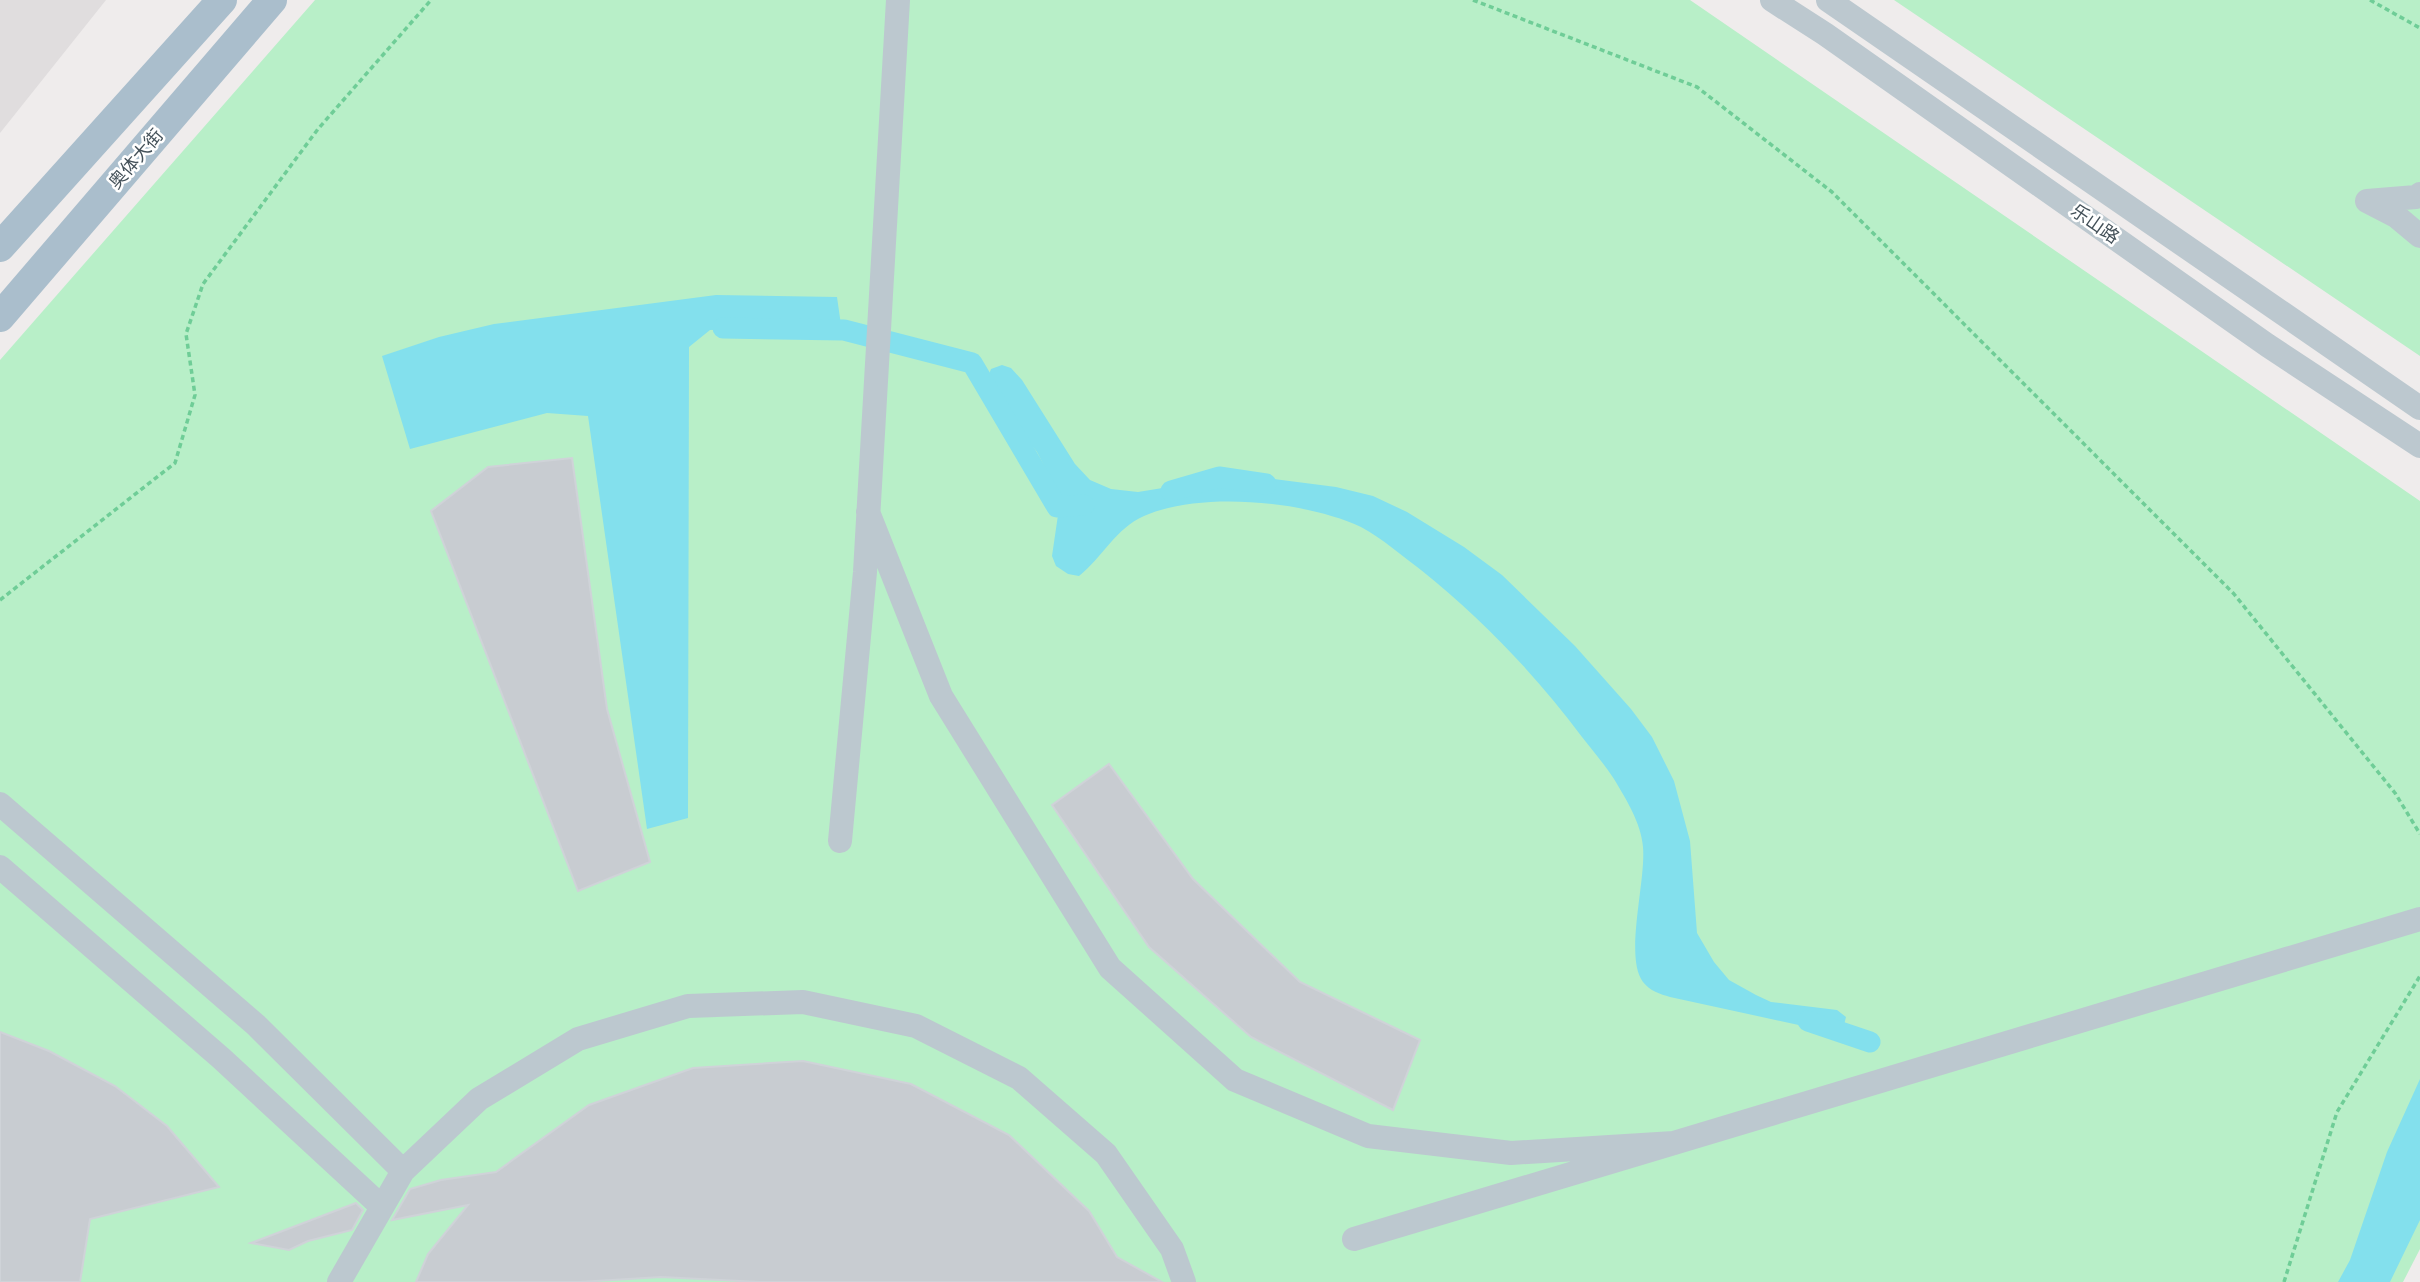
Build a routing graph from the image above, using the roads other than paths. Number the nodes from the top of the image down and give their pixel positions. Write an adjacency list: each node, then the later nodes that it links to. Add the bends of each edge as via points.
1 (222, 0): 8 (main road)
2 (272, 0): 9 (main road, 奥体大街)
3 (898, 0): 12 (street)
4 (1772, 0): 11 (street, 乐山路, via 2267,345)
5 (1828, 0): 10 (street, 乐山路)
6 (2420, 194): 7 (street, via 2367,201)
7 (2420, 236)
8 (0, 247)
9 (0, 317)
10 (2420, 408)
11 (2420, 446)
12 (868, 512): 14 (street); 17 (street, via 941,696 1110,968 1235,1080 1368,1136 1511,1153)
13 (0, 804): 18 (street, via 256,1025)
14 (840, 841)
15 (0, 867): 19 (street, via 221,1058)
16 (2420, 919): 17 (street)
17 (1674, 1143): 20 (street)
18 (403, 1171): 19 (street); 22 (street, via 479,1099 578,1039 688,1006 803,1002 916,1026 1019,1078 1106,1154 1172,1249)
19 (382, 1207): 21 (street)
20 (1354, 1239)
21 (339, 1282)
22 (1184, 1282)

